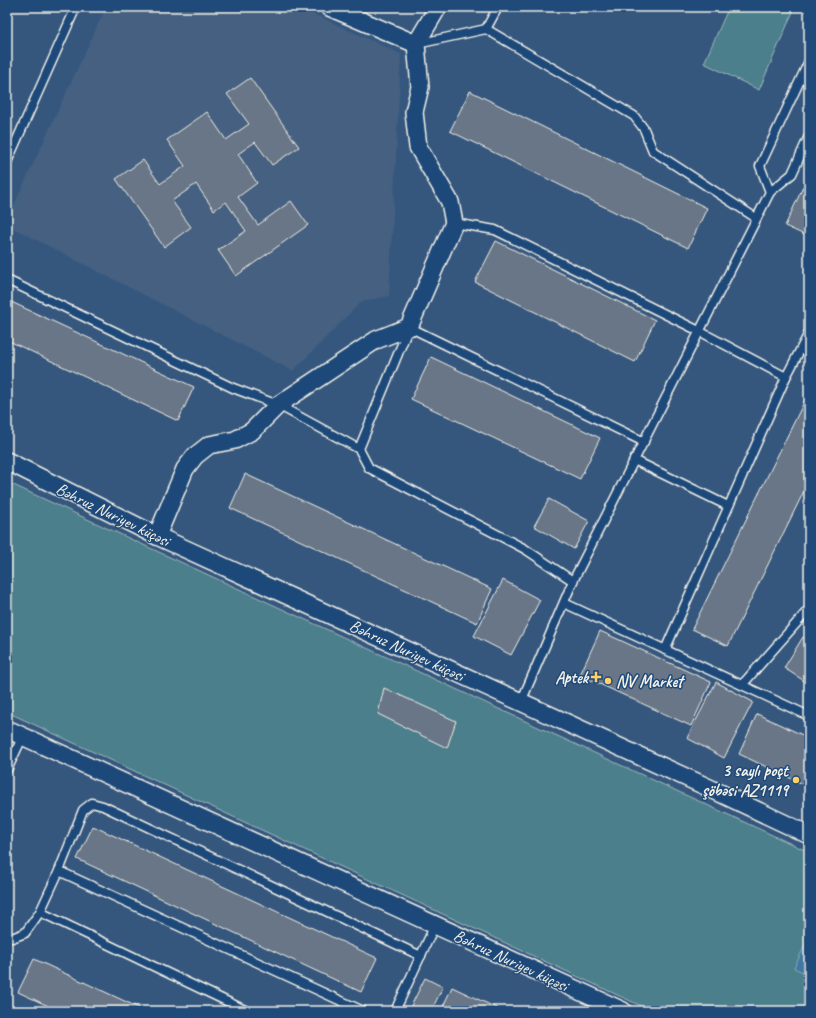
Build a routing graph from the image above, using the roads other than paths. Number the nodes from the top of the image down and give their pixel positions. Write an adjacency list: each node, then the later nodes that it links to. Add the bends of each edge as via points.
1 (76, 7): 9 (lane)
2 (329, 7): 6 (street)
3 (438, 7): 6 (street)
4 (498, 7): 5 (lane)
5 (486, 28): 6 (lane); 11 (lane, via 634,116 644,129 653,151)
6 (416, 44): 12 (street, via 420,87 414,112 418,147 450,202)
7 (809, 61): 10 (lane, via 760,166)
8 (809, 136): 10 (lane, via 792,174)
9 (8, 157)
10 (770, 192): 11 (lane)
11 (756, 218): 15 (lane)
12 (454, 223): 14 (street); 15 (lane, via 494,230)
13 (7, 280): 18 (lane, via 233,388)
14 (409, 327): 18 (street, via 376,340); 19 (lane); 20 (lane)
15 (699, 331): 17 (lane); 19 (lane)
16 (809, 332): 17 (lane)
17 (786, 377): 23 (lane)
18 (278, 404): 20 (lane); 24 (street, via 252,431 235,440 209,445 195,456 185,469)
19 (644, 442): 21 (lane)
20 (359, 449): 25 (lane, via 369,468 525,549)
21 (634, 460): 23 (lane); 25 (lane)
22 (7, 461): 24 (street, Bəhruz Nuriyev küçəsi)
23 (728, 506): 28 (lane)
24 (157, 536): 30 (street, Bəhruz Nuriyev küçəsi)
25 (573, 581): 26 (lane)
26 (564, 603): 28 (lane); 30 (lane)
27 (809, 609): 29 (lane)
28 (665, 650): 29 (lane)
29 (742, 685): 31 (lane)
30 (521, 702): 35 (street, Bəhruz Nuriyev küçəsi)
31 (809, 716)
32 (7, 729): 33 (street, Bəhruz Nuriyev küçəsi)
33 (23, 736): 34 (lane); 38 (street, Bəhruz Nuriyev küçəsi)
34 (7, 770)
35 (809, 835)
36 (59, 870): 37 (lane); 40 (lane, via 83,810 92,804 103,806); 42 (lane)
37 (40, 912): 39 (lane, via 25,932 12,938); 41 (lane)
38 (435, 925): 40 (lane); 44 (street, Bəhruz Nuriyev küçəsi)
39 (7, 936)
40 (421, 956): 43 (lane)
41 (247, 1011)
42 (364, 1011)
43 (395, 1011)
44 (623, 1011)

